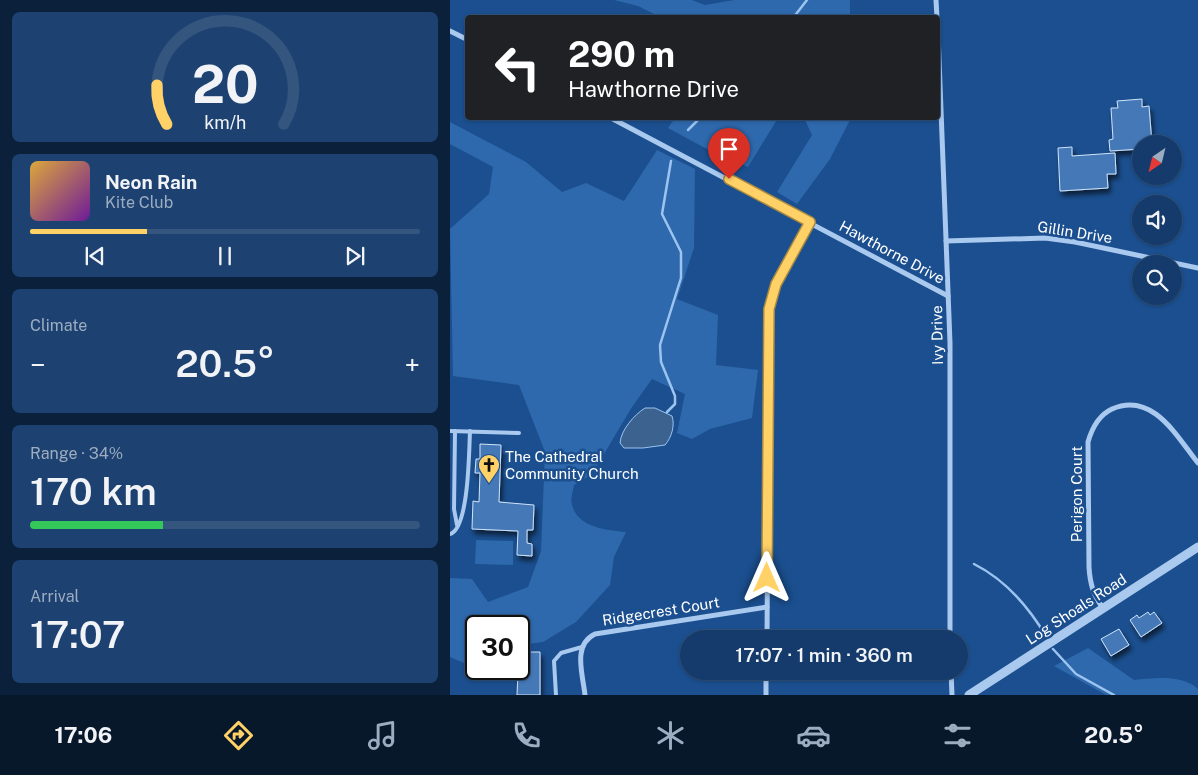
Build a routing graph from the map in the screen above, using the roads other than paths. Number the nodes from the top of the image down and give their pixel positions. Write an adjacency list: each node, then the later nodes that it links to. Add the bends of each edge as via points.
1 (936, 0): 2 (street)
2 (937, 15)
3 (450, 31): 4 (street)
4 (465, 38)
5 (940, 84): 8 (street, Ivy Drive)
6 (615, 120): 7 (street, Hawthorne Drive)
7 (810, 222): 10 (street, Hawthorne Drive); 19 (street, via 776,284 769,309)
8 (946, 242): 9 (street, Gillin Drive, via 1045,238); 10 (street, Ivy Drive)
9 (1198, 268)
10 (948, 296): 22 (street, Ivy Drive)
11 (450, 431): 12 (lane)
12 (455, 431): 13 (lane); 16 (lane, via 454,509)
13 (470, 431): 14 (lane); 16 (lane, via 466,503)
14 (520, 433)
15 (1198, 464): 20 (street, Perigon Court, via 1157,414 1144,406 1119,406 1108,411 1092,429 1088,442 1089,567 1092,590)
16 (457, 525): 17 (lane, via 454,533)
17 (450, 534)
18 (1198, 547): 20 (street, Log Shoals Road)
19 (767, 607): 21 (street); 23 (street, Ridgecrest Court, via 613,629 591,636)
20 (1103, 608): 30 (street, Log Shoals Road)
21 (767, 630)
22 (950, 630)
23 (582, 647): 26 (lane, via 561,653 554,661); 27 (street)
24 (766, 680): 28 (street)
25 (951, 680): 29 (street)
26 (556, 695)
27 (585, 695)
28 (766, 695)
29 (952, 695)
30 (969, 695)

